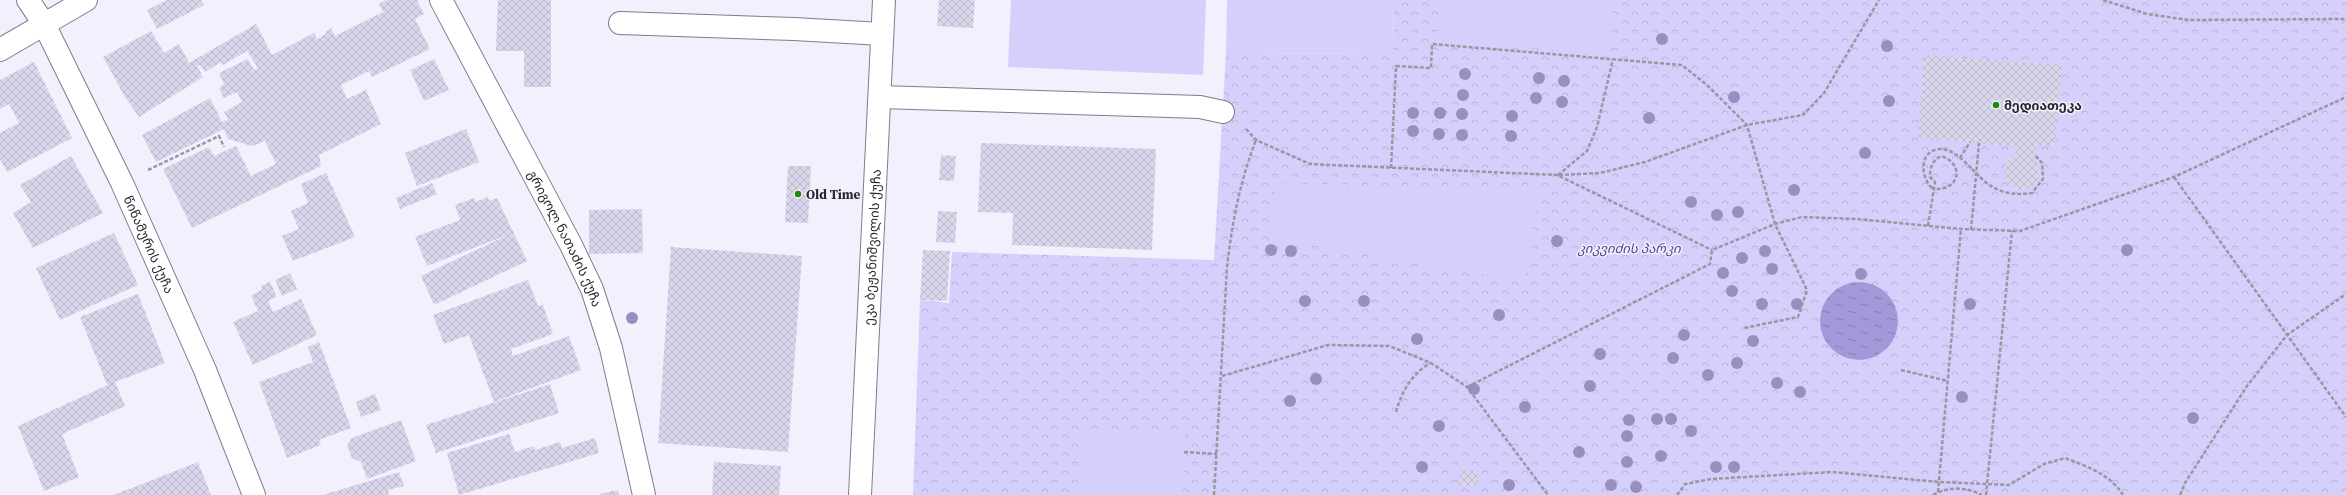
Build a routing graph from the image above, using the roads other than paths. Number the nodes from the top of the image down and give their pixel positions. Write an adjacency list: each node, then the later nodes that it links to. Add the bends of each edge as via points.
1 (28, 0): 6 (street, წიწამურის ქუჩა)
2 (86, 0): 6 (street)
3 (441, 0): 12 (street, გრიგოლ ნათაძის ქუჩა, via 592,289 610,348)
4 (884, 0): 7 (street, ეკა ბეჟანიშვილის ქუჩა)
5 (620, 23): 7 (street)
6 (44, 24): 8 (street); 11 (street, წიწამურის ქუჩა, via 122,182 206,370)
7 (882, 34): 9 (street, ეკა ბეჟანიშვილის ქუჩა)
8 (0, 50)
9 (880, 97): 10 (street, via 1200,107); 13 (street, ეკა ბეჟანიშვილის ქუჩა)
10 (1223, 112)
11 (254, 495)
12 (644, 495)
13 (860, 495)

